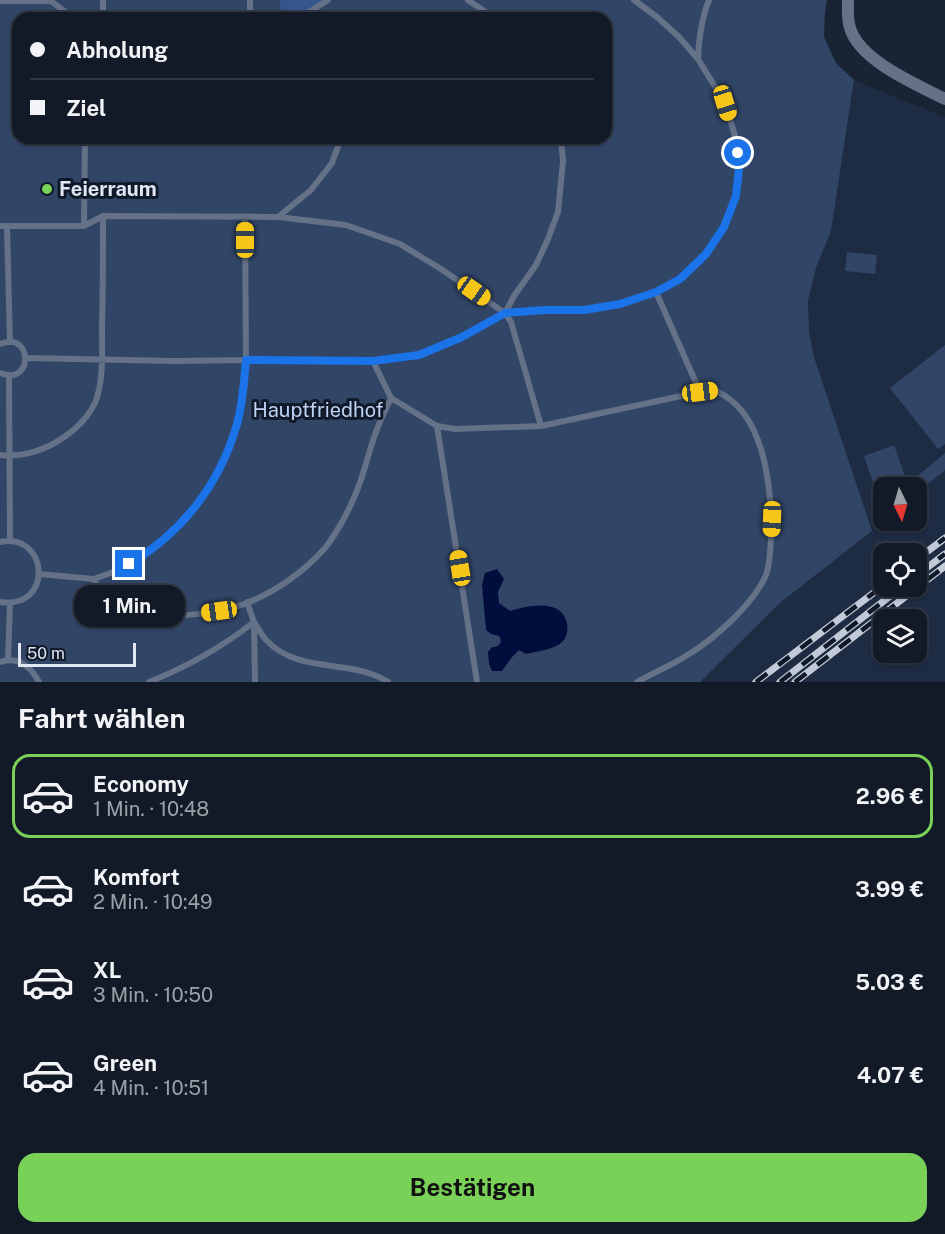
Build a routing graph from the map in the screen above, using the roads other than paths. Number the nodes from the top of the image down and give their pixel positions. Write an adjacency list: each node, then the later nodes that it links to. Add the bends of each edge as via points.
1 (328, 0): 8 (lane)
2 (468, 0): 9 (lane)
3 (634, 0): 10 (lane, via 672,30)
4 (709, 0): 10 (lane, via 700,29)
5 (848, 0): 11 (street, via 850,27 857,42 888,68)
6 (0, 1): 7 (lane, via 51,1)
7 (65, 12)
8 (309, 12)
9 (486, 12)
10 (698, 58): 20 (lane, via 725,103 736,139 736,196 724,227 706,254 680,279)
11 (945, 99)
12 (85, 144): 19 (lane)
13 (339, 144): 17 (lane, via 332,163 311,190)
14 (562, 144): 21 (lane, via 558,212 537,265)
15 (103, 216): 16 (lane); 19 (lane); 25 (lane)
16 (245, 217): 17 (lane); 26 (lane)
17 (278, 217): 21 (lane, via 346,225 400,244)
18 (3, 226): 19 (lane); 22 (lane)
19 (84, 226)
20 (656, 292): 21 (lane, via 584,310); 30 (lane)
21 (505, 313): 27 (lane, via 419,355); 33 (lane)
22 (10, 342): 23 (lane); 24 (lane, via 21,347)
23 (0, 344)
24 (26, 358): 25 (lane); 29 (lane, via 21,371)
25 (102, 359): 26 (lane); 35 (lane, via 99,390 80,425 40,450)
26 (246, 360): 27 (lane); 39 (lane, via 237,423 209,488 186,519 160,543 116,571)
27 (373, 361): 31 (lane)
28 (0, 373): 29 (lane)
29 (9, 376): 35 (lane)
30 (700, 392): 33 (lane); 51 (lane, via 715,390 735,402 758,441 772,519 767,573 756,594 712,637 687,656)
31 (391, 398): 32 (lane); 42 (lane, via 358,489 325,547 298,572)
32 (437, 426): 33 (lane); 50 (lane)
33 (541, 426)
34 (0, 455): 35 (lane)
35 (9, 456): 36 (lane)
36 (10, 540): 37 (lane); 38 (lane, via 34,555)
37 (0, 542)
38 (39, 574): 39 (lane); 41 (lane, via 27,597)
39 (94, 579): 42 (lane, via 108,600 128,611 155,616 186,616)
40 (0, 602): 41 (lane)
41 (9, 603): 44 (lane)
42 (247, 603): 43 (lane)
43 (254, 622): 47 (lane, via 198,660); 48 (lane); 49 (lane, via 267,641 284,654 314,665 351,668)
44 (8, 659): 45 (lane); 46 (lane, via 32,670)
45 (0, 662)
46 (39, 682)
47 (149, 682)
48 (255, 682)
49 (388, 682)
50 (477, 682)
51 (637, 682)

